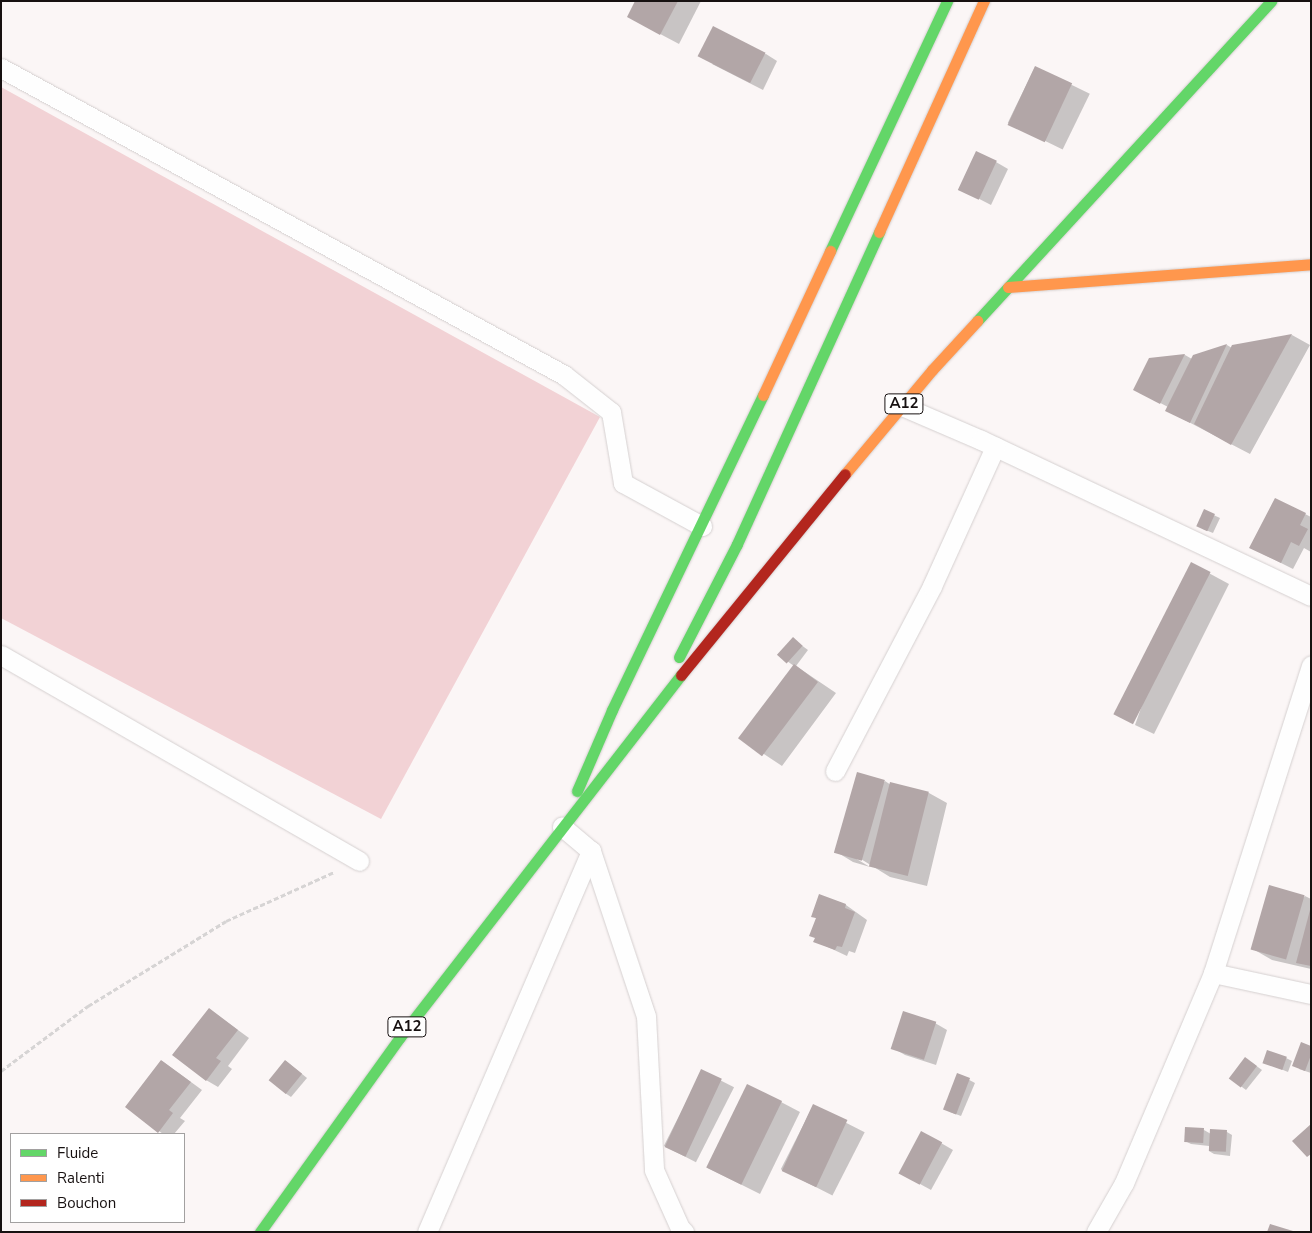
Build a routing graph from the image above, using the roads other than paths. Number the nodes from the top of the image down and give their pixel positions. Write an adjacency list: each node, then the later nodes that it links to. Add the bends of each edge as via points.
1 (947, 1): 9 (main road)
2 (984, 1): 15 (main road, via 736,544 696,628)
3 (1271, 1): 6 (main road, A12)
4 (1, 68): 9 (street, via 564,374 611,412 623,483)
5 (1311, 264): 6 (main road)
6 (1008, 287): 7 (main road, A12)
7 (902, 406): 8 (street); 10 (main road, A12)
8 (995, 447): 12 (street); 16 (street, via 932,586)
9 (706, 528): 17 (main road, via 612,710)
10 (775, 558): 11 (main road); 15 (main road, A12)
11 (762, 559)
12 (1311, 596)
13 (1, 655): 19 (street)
14 (1311, 665): 20 (street)
15 (643, 722): 17 (main road, A12)
16 (835, 771)
17 (562, 827): 18 (street); 22 (main road, A12, via 400,1037)
18 (591, 851): 23 (street); 24 (street, via 646,1016 654,1170)
19 (359, 860)
20 (1213, 973): 21 (street); 25 (street, via 1124,1183)
21 (1311, 994)
22 (260, 1232)
23 (427, 1232)
24 (684, 1232)
25 (1096, 1232)

